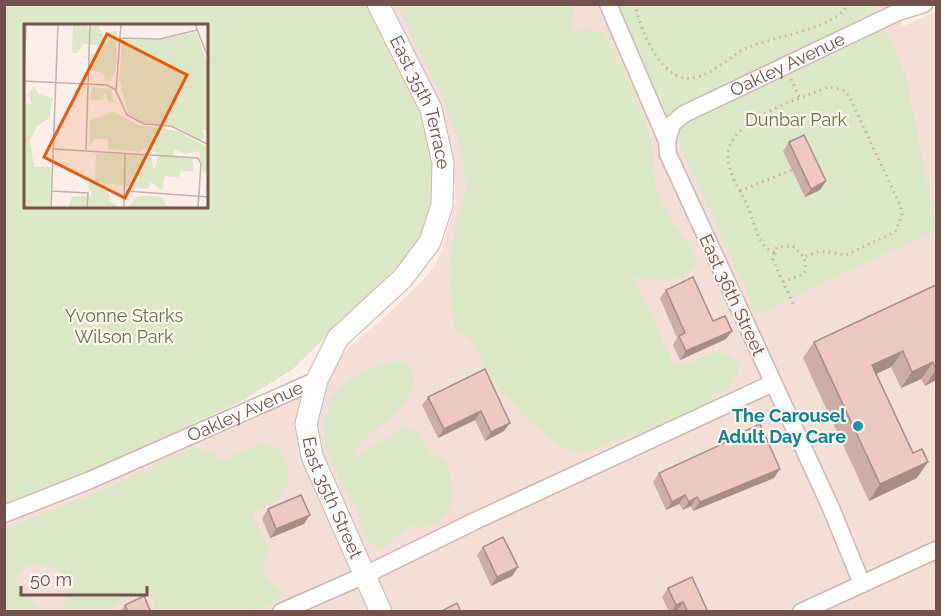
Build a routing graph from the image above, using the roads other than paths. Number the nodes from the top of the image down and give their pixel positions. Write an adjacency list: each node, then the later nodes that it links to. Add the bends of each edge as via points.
1 (378, 4): 6 (street, East 35th Terrace, via 431,109 443,163)
2 (608, 4): 5 (street, East 36th Street)
3 (924, 4): 4 (street, Oakley Avenue)
4 (899, 8): 5 (street, Oakley Avenue, via 684,114 672,124)
5 (667, 141): 8 (street, East 36th Street, via 668,154)
6 (442, 205): 7 (street, Oakley Avenue, via 430,242 403,278 338,338)
7 (317, 380): 9 (street, Oakley Avenue); 11 (street, East 35th Street, via 306,424 312,456)
8 (773, 383): 11 (street); 12 (street, East 36th Street)
9 (4, 514)
10 (936, 550): 12 (street)
11 (365, 575): 13 (street); 14 (street, East 35th Street)
12 (861, 584): 15 (street)
13 (281, 612)
14 (381, 612)
15 (801, 612)

